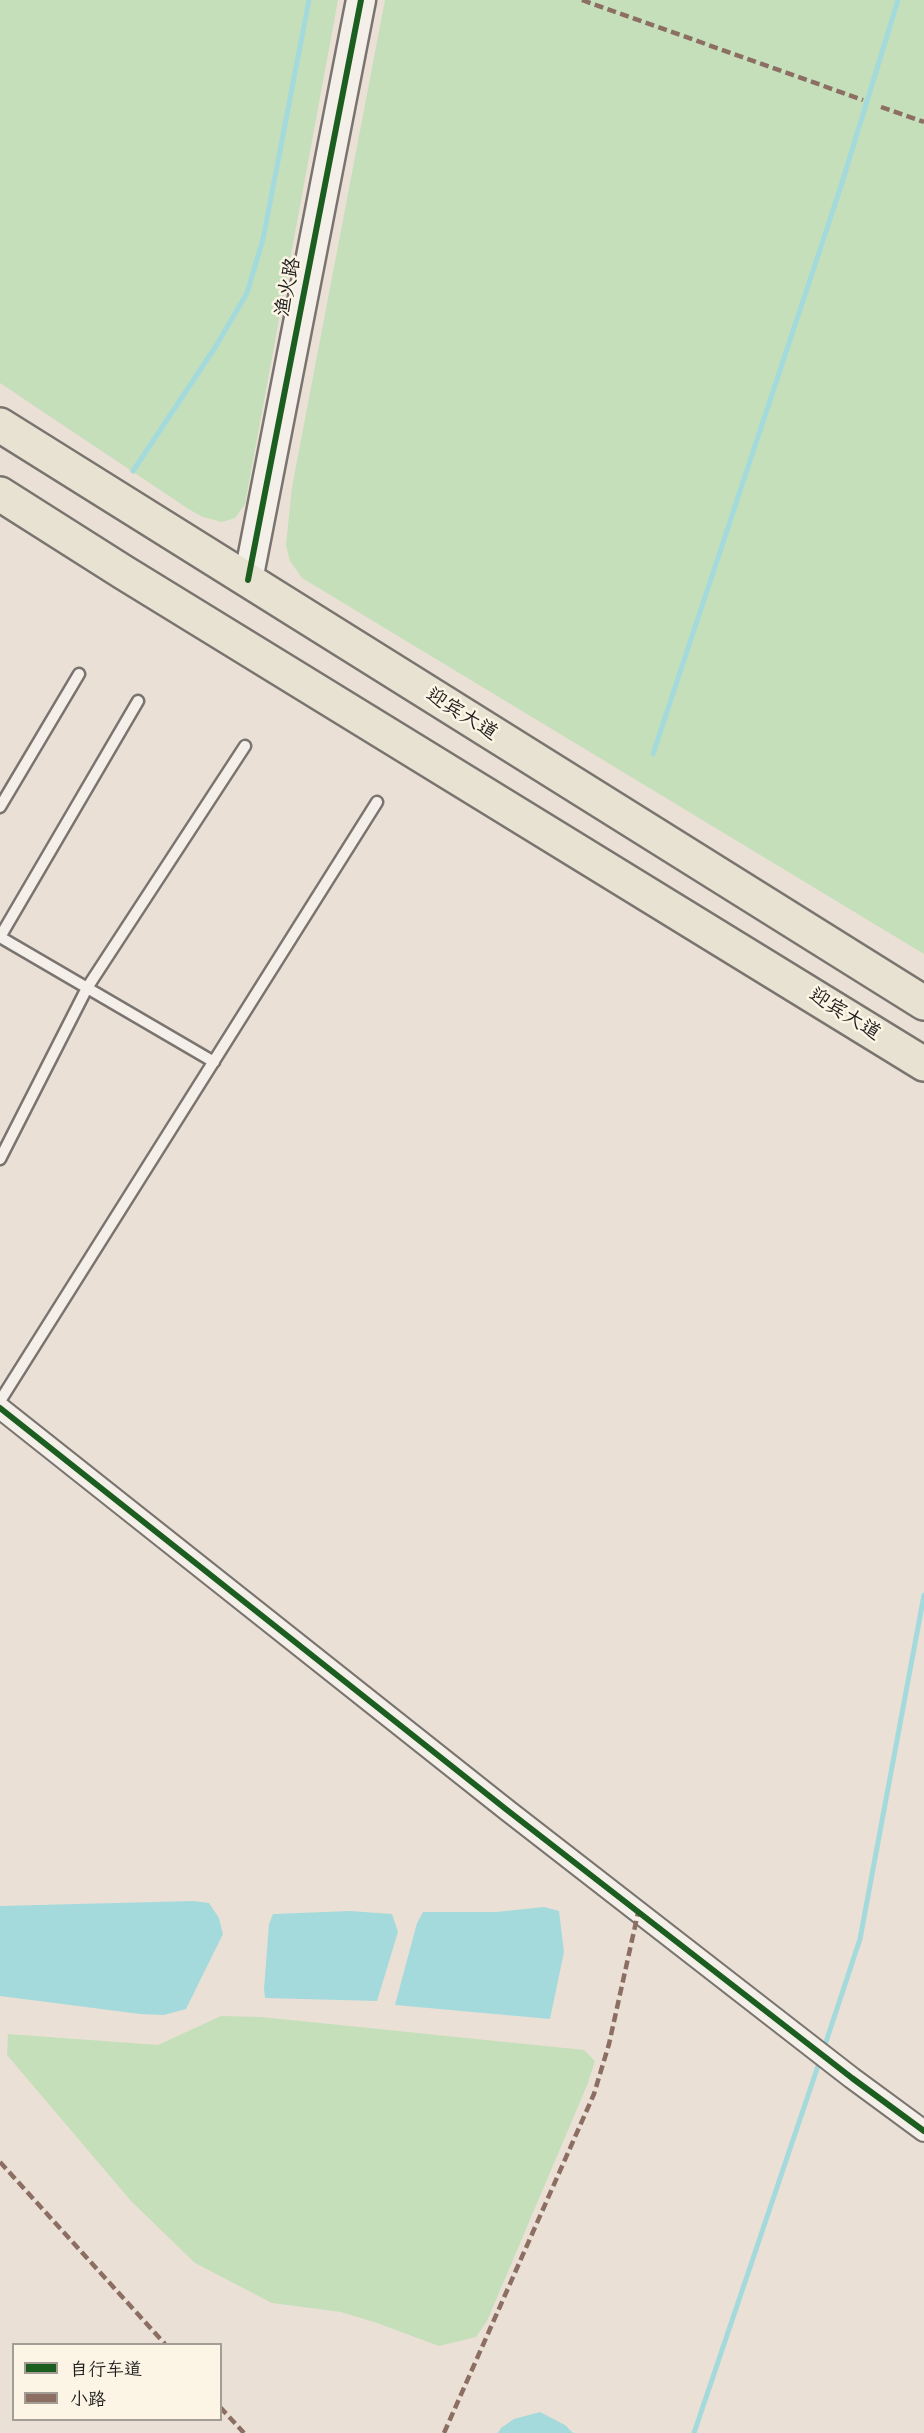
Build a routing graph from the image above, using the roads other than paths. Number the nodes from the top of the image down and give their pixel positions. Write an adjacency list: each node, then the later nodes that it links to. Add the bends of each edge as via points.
1 (361, 0): 4 (street, 渔火路)
2 (0, 425): 4 (highway, 迎宾大道)
3 (0, 494): 14 (highway, 迎宾大道)
4 (248, 580): 12 (highway, 迎宾大道)
5 (79, 674): 9 (lane)
6 (138, 701): 10 (lane)
7 (245, 746): 11 (lane)
8 (377, 802): 13 (lane)
9 (0, 807)
10 (0, 937): 11 (lane)
11 (87, 987): 13 (lane); 15 (lane)
12 (924, 1003)
13 (214, 1062): 16 (lane)
14 (924, 1064)
15 (0, 1159)
16 (0, 1401)
17 (0, 1408): 18 (street, via 507,1810)
18 (924, 2131)

